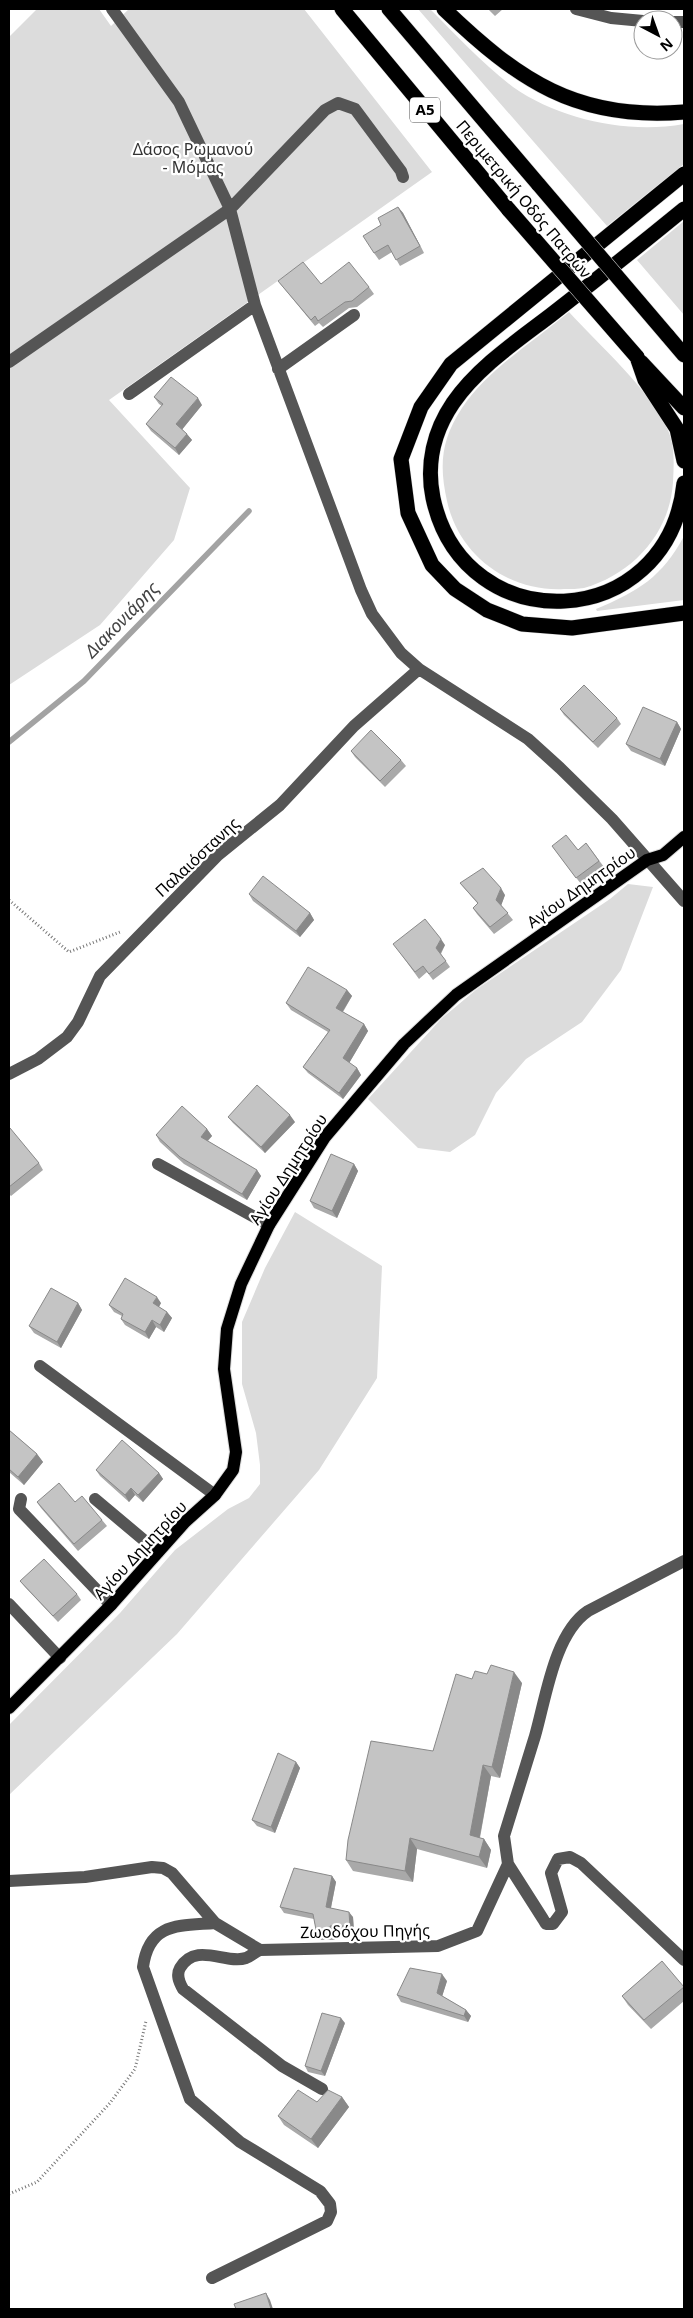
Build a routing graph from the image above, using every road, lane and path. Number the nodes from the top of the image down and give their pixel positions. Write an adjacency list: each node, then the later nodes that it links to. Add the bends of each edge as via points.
1 (112, 9): 10 (street, via 180,102)
2 (342, 9): 15 (highway, Περιμετρική Οδός Πατρών / Α5, bridge, via 509,210)
3 (389, 9): 14 (highway, Περιμετρική Οδός Πατρών / Α5, bridge)
4 (444, 9): 7 (highway, via 513,69 569,100 612,112)
5 (576, 9): 6 (street)
6 (633, 20)
7 (684, 112)
8 (684, 174): 22 (highway, via 451,364 421,407 402,459 408,513 432,565 455,589 487,610 522,624 572,628)
9 (403, 177): 10 (street, via 402,171 355,109 338,103 325,110)
10 (230, 209): 12 (street); 16 (street)
11 (684, 209): 21 (highway, via 474,378 441,424 432,448 430,470 437,514 459,555 480,575 502,589 521,597 547,601 594,596 617,588 638,574 658,555 670,535)
12 (255, 305): 17 (street); 18 (street)
13 (354, 315): 17 (street)
14 (684, 355)
15 (637, 357): 19 (highway, Περιμετρική Οδός Πατρών / Α5); 20 (highway, via 645,380 677,429)
16 (9, 362)
17 (278, 369): 23 (street, via 364,598 384,633)
18 (128, 394)
19 (684, 408)
20 (684, 461)
21 (684, 483)
22 (684, 613)
23 (419, 669): 25 (street, via 528,739); 29 (street, Παλαιόστανης, via 354,726 280,804 218,855 100,976 68,1036 38,1059)
24 (684, 837): 25 (main road, Αγίου Δημητρίου, via 663,855)
25 (647, 860): 27 (street); 31 (main road, Αγίου Δημητρίου, via 486,972 428,1019 337,1122)
26 (9, 900): 28 (path, via 69,952)
27 (684, 901)
28 (121, 932)
29 (9, 1074)
30 (158, 1164): 31 (street)
31 (268, 1225): 33 (main road, Αγίου Δημητρίου, via 241,1284 228,1329 224,1369 236,1461 225,1484)
32 (40, 1366): 33 (street)
33 (215, 1495): 36 (main road, Αγίου Δημητρίου)
34 (95, 1498): 36 (street)
35 (21, 1499): 39 (street, via 19,1508)
36 (158, 1552): 39 (main road, Αγίου Δημητρίου)
37 (684, 1561): 42 (street, via 606,1600 582,1615 572,1626 553,1671 504,1836)
38 (9, 1604): 40 (street)
39 (111, 1605): 40 (main road, Αγίου Δημητρίου)
40 (60, 1658): 41 (main road, Αγίου Δημητρίου)
41 (9, 1708)
42 (508, 1864): 45 (street, Ζωοδόχου Πηγής, via 477,1931 438,1946); 46 (street, via 542,1919 546,1924 553,1924 562,1912 551,1873 558,1859 570,1857 581,1863)
43 (9, 1881): 44 (street, via 163,1868 172,1873)
44 (215, 1923): 45 (street); 47 (street, via 172,1926 156,1938 145,1954 143,1967)
45 (260, 1950): 48 (street, via 245,1959 200,1954 181,1966 179,1982 183,1989 282,2066)
46 (684, 1960)
47 (152, 1993): 49 (path, via 135,2069 110,2103 37,2182); 50 (street, via 190,2099 240,2142 320,2191 330,2204 327,2221)
48 (322, 2089)
49 (9, 2194)
50 (212, 2278)

